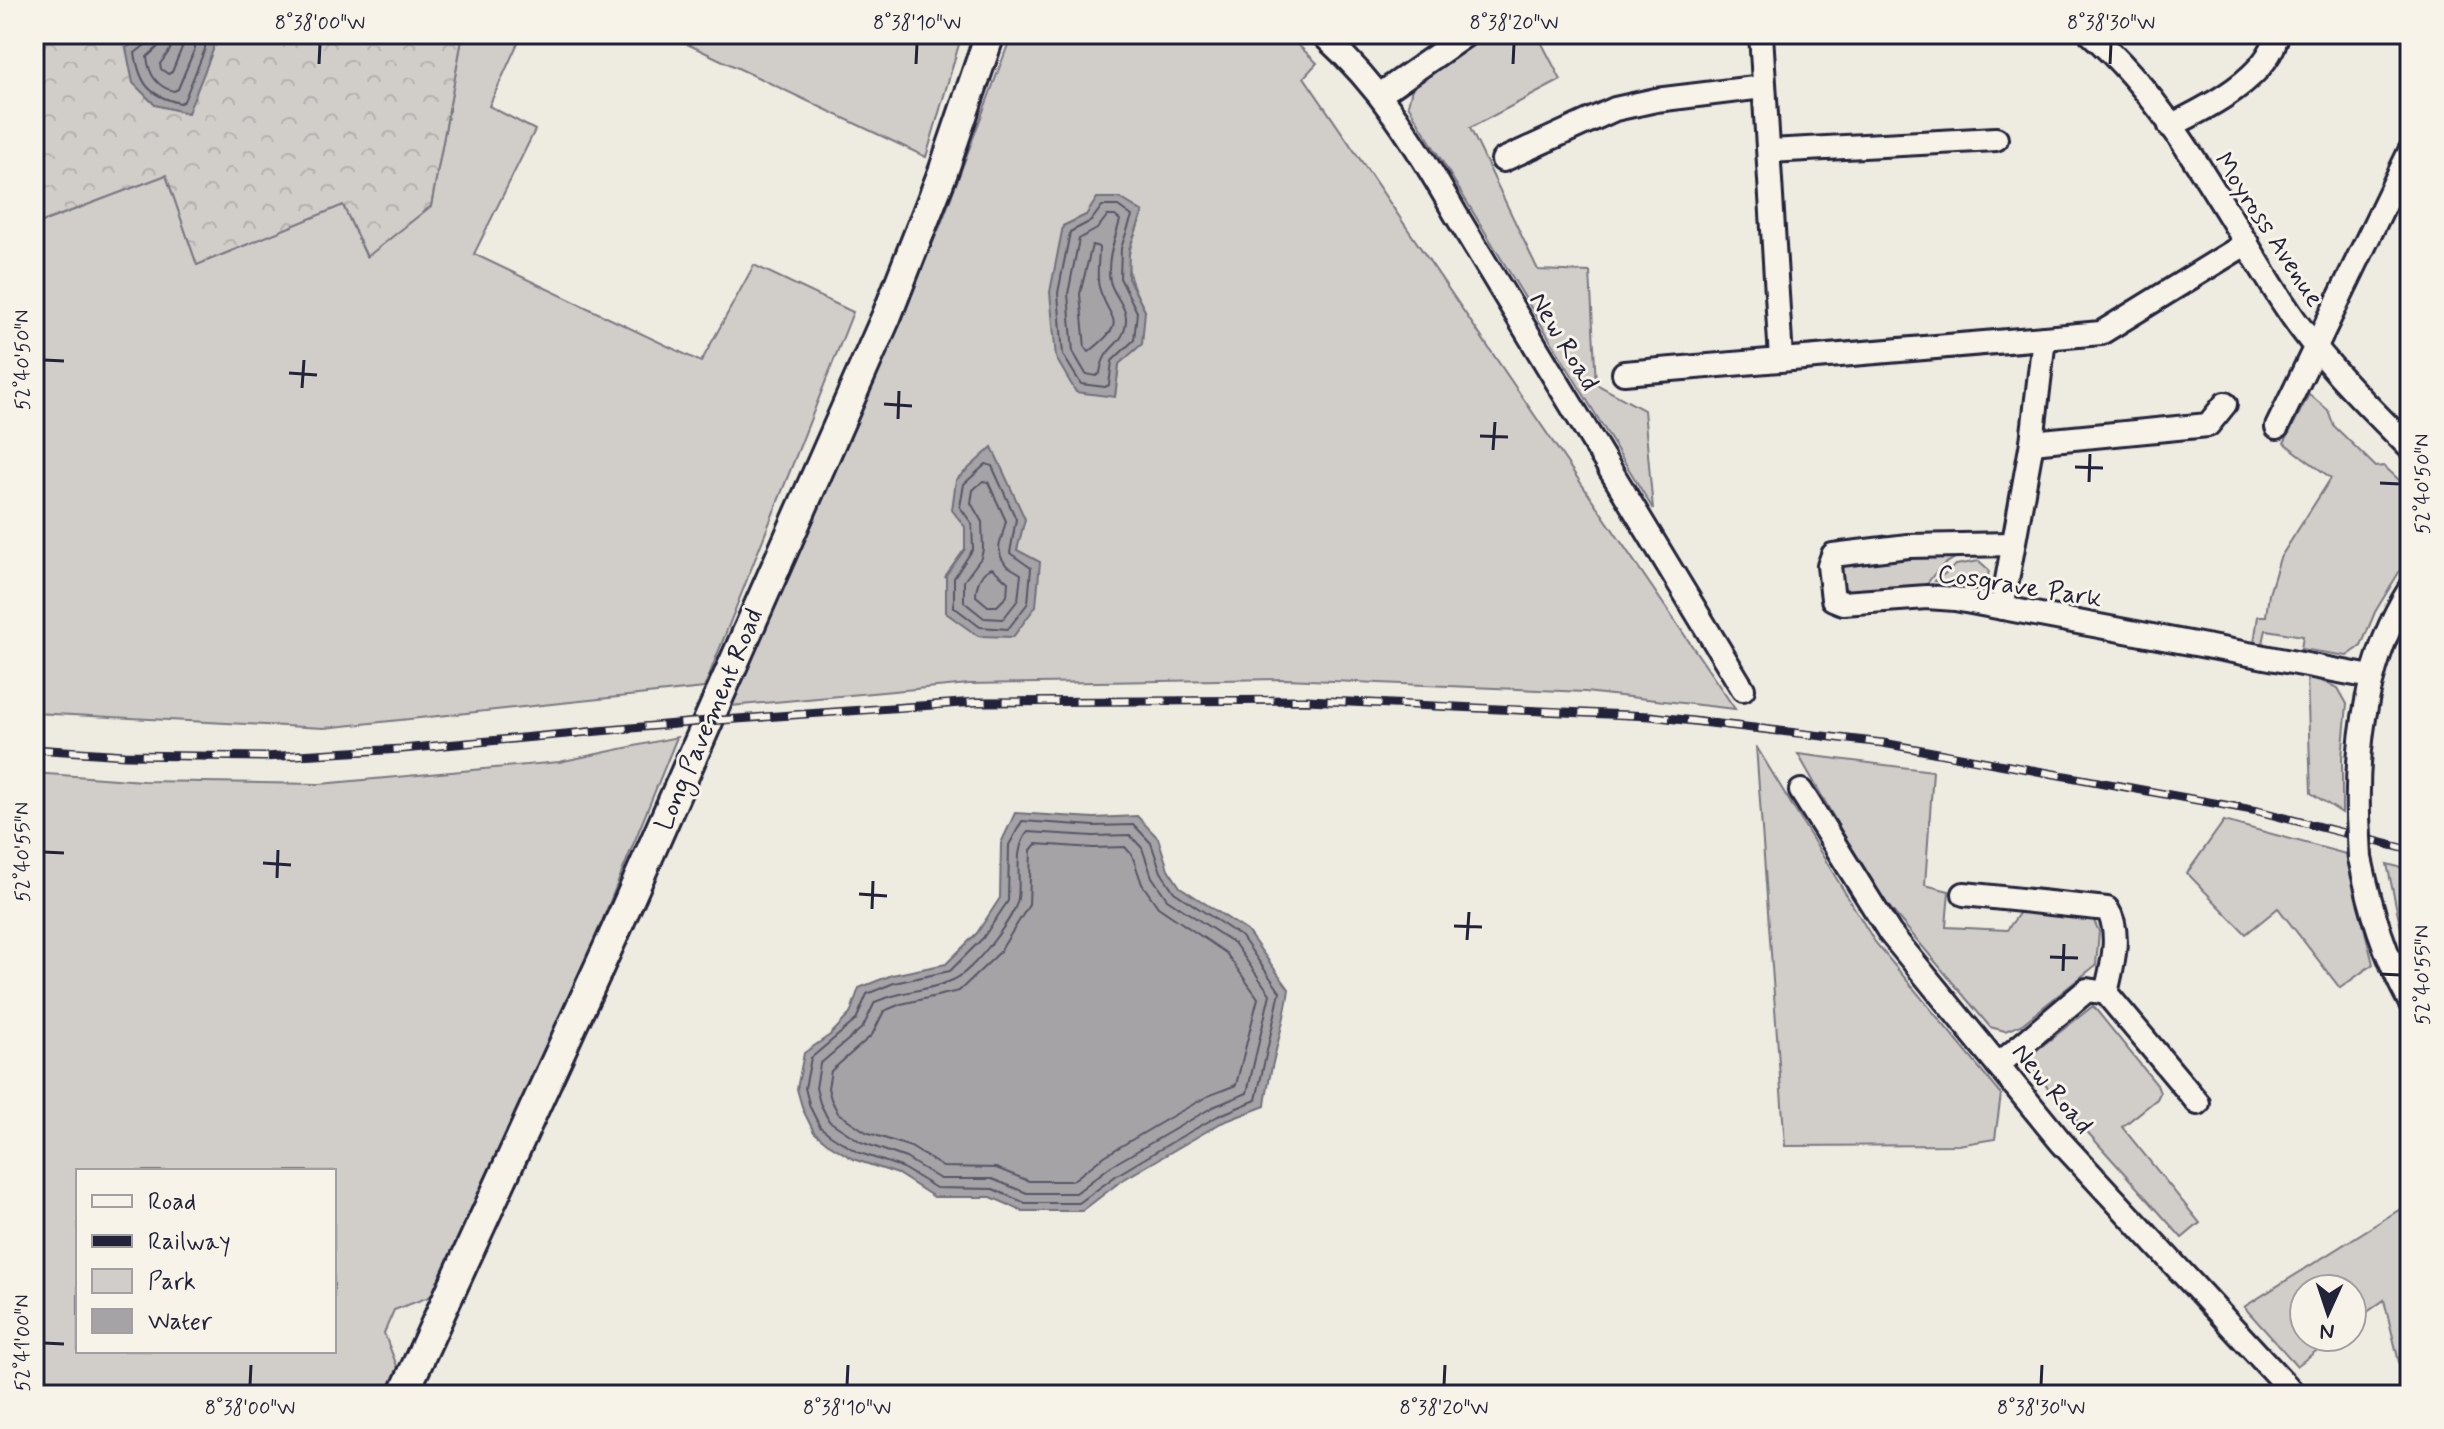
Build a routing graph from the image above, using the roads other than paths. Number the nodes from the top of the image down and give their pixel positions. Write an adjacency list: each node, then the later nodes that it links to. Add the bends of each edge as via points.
1 (990, 34): 34 (main road, Long Pavement Road, via 887,315 616,930)
2 (1322, 34): 8 (street, New Road)
3 (1467, 34): 8 (street)
4 (1761, 34): 7 (street)
5 (2091, 34): 9 (street, Moyross Avenue, via 2115,55)
6 (2277, 34): 9 (street, via 2272,52 2248,79)
7 (1763, 87): 11 (street); 13 (street, via 1625,106)
8 (1381, 94): 27 (street, New Road, via 1416,143)
9 (2170, 126): 14 (street, Moyross Avenue)
10 (1996, 139): 11 (street)
11 (1769, 151): 17 (street)
12 (2410, 151): 16 (street)
13 (1503, 160)
14 (2247, 243): 15 (street, via 2101,333); 16 (street, Moyross Avenue)
15 (2044, 338): 17 (street); 21 (street)
16 (2315, 349): 20 (street); 22 (street, Moyross Avenue)
17 (1781, 359): 18 (street)
18 (1624, 373)
19 (2225, 404): 21 (street, via 2208,425)
20 (2277, 427)
21 (2032, 442): 23 (street)
22 (2410, 448)
23 (2013, 544): 25 (street); 25 (street, Cosgrave Park, via 1908,546 1833,555 1829,566 1833,599 1843,603 1927,597)
24 (2410, 589): 26 (street)
25 (2002, 608): 26 (street, Cosgrave Park)
26 (2371, 677): 31 (street, bridge, via 2356,768 2360,858 2373,916)
27 (1743, 689)
28 (1801, 791): 32 (street, New Road, via 1890,933)
29 (1964, 894): 30 (street, via 2107,909 2113,919 2114,960)
30 (2106, 993): 32 (street, via 2087,990); 33 (street)
31 (2410, 1002)
32 (1998, 1065): 35 (street, New Road, via 2061,1142)
33 (2198, 1103)
34 (403, 1395)
35 (2295, 1395)

